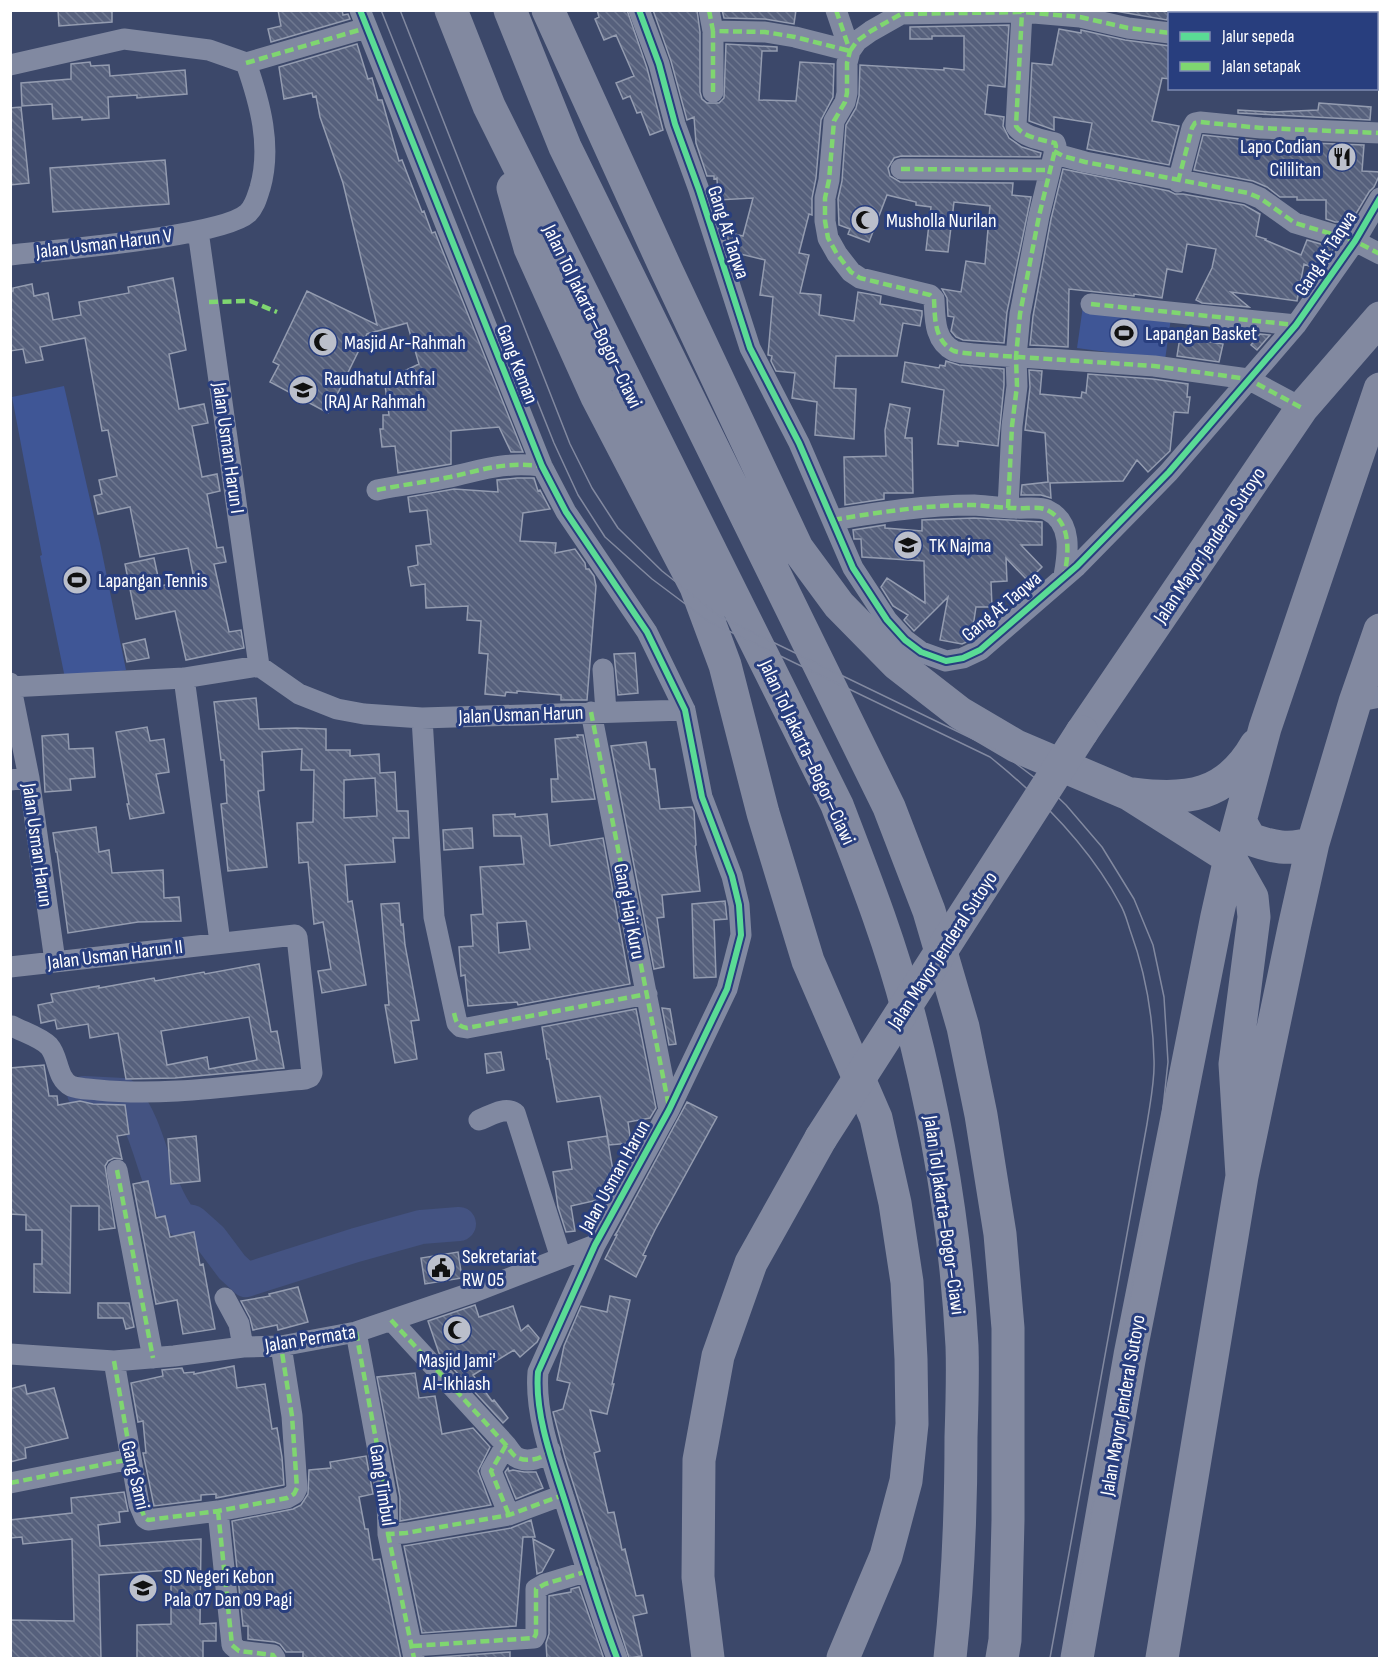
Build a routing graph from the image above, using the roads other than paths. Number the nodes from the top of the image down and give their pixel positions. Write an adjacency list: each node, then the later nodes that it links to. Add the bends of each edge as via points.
1 (451, 10): 16 (highway, Jalan Tol Jakarta–Bogor–Ciawi)
2 (510, 10): 88 (highway, via 565,147 889,807 929,911 963,1027 1000,1234 1008,1328 1008,1531)
3 (548, 10): 50 (highway, via 797,548 839,605 897,664 960,713 1016,746)
4 (639, 10): 36 (street, Gang At Taqwa, via 750,348)
5 (836, 10): 12 (street)
6 (900, 12): 7 (street); 12 (street, via 857,41)
7 (1022, 12): 8 (street); 18 (street, via 1016,126 1019,131 1055,143)
8 (1080, 14): 11 (street, via 1128,28)
9 (363, 19): 13 (street); 33 (street, Gang Keman)
10 (711, 21): 12 (street); 15 (street)
11 (1168, 33)
12 (850, 51): 29 (street, via 847,93 834,121 825,198 827,232 837,254 860,278 930,295 934,299 936,328 954,351)
13 (246, 63): 14 (street, via 209,50 124,39); 22 (street, Jalan Usman Harun V, via 262,120 266,156 256,203 247,214 231,222)
14 (10, 65)
15 (713, 92)
16 (489, 106): 86 (highway, via 530,248 597,397 696,587 725,665 763,813 808,961 876,1118 907,1282 912,1424 906,1481 886,1556); 87 (highway, Jalan Tol Jakarta–Bogor–Ciawi, via 837,805 873,898 908,1010 938,1143 962,1347 961,1499)
17 (1380, 133): 20 (street, via 1195,123)
18 (1052, 160): 19 (street); 20 (street, via 1063,156); 29 (street, via 1026,274)
19 (901, 169)
20 (1178, 182): 23 (street, via 1260,198 1294,223)
21 (1380, 198): 23 (street, Gang At Taqwa)
22 (198, 231): 25 (street, Jalan Usman Harun V); 39 (street, Jalan Usman Harun I)
23 (1355, 241): 24 (street); 28 (street, Gang At Taqwa)
24 (1380, 254)
25 (10, 255)
26 (1091, 304): 28 (street)
27 (1380, 318): 32 (highway, Jalan Mayor Jenderal Sutoyo)
28 (1296, 325): 30 (street, Gang At Taqwa)
29 (1016, 357): 30 (street, via 1154,366); 35 (street)
30 (1248, 379): 32 (street); 37 (street, Gang At Taqwa, via 1169,472)
31 (1380, 389): 48 (highway, Jalan Mayor Jenderal Sutoyo)
32 (1302, 408): 85 (highway, Jalan Mayor Jenderal Sutoyo, bridge, via 1082,732 821,1138 751,1263 718,1356 699,1460 698,1577)
33 (542, 466): 34 (street, via 497,465); 45 (street, Gang Keman, via 566,512 647,632)
34 (377, 490)
35 (1008, 508): 36 (street, Gang At Taqwa, via 912,508); 37 (street, Gang At Taqwa, via 1045,508 1055,516 1068,539)
36 (833, 520): 37 (street, Gang At Taqwa, via 853,568 887,620 921,652 946,661 980,650)
37 (1064, 576)
38 (1380, 630): 44 (highway)
39 (259, 666): 41 (street); 47 (street, Jalan Usman Harun, via 299,694 337,709)
40 (603, 669): 46 (street, Gang Haji Kuru)
41 (184, 678): 43 (street); 54 (street)
42 (10, 683): 43 (street, Jalan Usman Harun)
43 (11, 687): 49 (street, Jalan Usman Harun)
44 (1367, 699): 52 (highway)
45 (685, 710): 46 (street, Jalan Usman Harun); 59 (street, Jalan Usman Harun, via 702,797 735,886 741,935 727,989)
46 (599, 712): 47 (street, Jalan Usman Harun); 57 (street, Gang Haji Kuru)
47 (422, 718): 57 (street, via 434,916 456,1023 467,1028)
48 (1265, 728): 50 (highway, via 1233,776 1210,790 1186,797); 51 (highway, Jalan Mayor Jenderal Sutoyo)
49 (20, 779): 55 (street, Jalan Usman Harun)
50 (1129, 794): 53 (highway)
51 (1240, 821): 52 (highway, via 1250,838 1272,847 1300,848); 53 (highway, Jalan Mayor Jenderal Sutoyo)
52 (1313, 843): 62 (highway)
53 (1230, 858): 62 (highway, via 1252,897 1254,917 1235,1064); 89 (highway, Jalan Mayor Jenderal Sutoyo, via 1130,1355)
54 (220, 942): 55 (street, Jalan Usman Harun II); 58 (street, Jalan Usman Harun II, via 291,934 297,937 312,1076 155,1092 79,1088 63,1080 48,1046)
55 (55, 961): 56 (street, Jalan Usman Harun II)
56 (10, 967)
57 (647, 994): 59 (street, Gang Haji Kuru)
58 (12, 1026)
59 (669, 1110): 63 (street, Jalan Usman Harun)
60 (479, 1120): 64 (street, via 504,1110 515,1113)
61 (117, 1170): 71 (street)
62 (1242, 1176): 90 (highway)
63 (595, 1245): 64 (street, Jalan Permata); 74 (street, Jalan Usman Harun, via 538,1372 539,1407)
64 (561, 1258): 66 (street, Jalan Permata)
65 (225, 1298): 69 (street, via 239,1324)
66 (391, 1320): 67 (street, Jalan Permata); 73 (street)
67 (356, 1332): 68 (street, Jalan Permata); 80 (street, Gang Timbul, via 387,1499)
68 (281, 1346): 69 (street, Jalan Permata); 78 (street, via 292,1416 297,1488 287,1498)
69 (243, 1347): 71 (street, Jalan Permata)
70 (10, 1354): 72 (street, Jalan Permata)
71 (153, 1358): 72 (street, Jalan Permata)
72 (114, 1361): 75 (street, Gang Sami)
73 (506, 1445): 74 (street, via 513,1455 525,1460); 79 (street, via 491,1471)
74 (550, 1450): 77 (street, Jalan Usman Harun)
75 (131, 1459): 76 (street); 78 (street, Gang Sami, via 139,1504 148,1520)
76 (10, 1483)
77 (563, 1495): 79 (street, Gang Timbul); 81 (street, Jalan Usman Harun)
78 (218, 1512): 83 (street, via 232,1645 240,1651 273,1655)
79 (509, 1515): 80 (street, Gang Timbul)
80 (388, 1534): 82 (street)
81 (588, 1571): 82 (street, via 536,1589 534,1638); 84 (street, Jalan Usman Harun)
82 (413, 1652)
83 (275, 1659)
84 (616, 1659)
85 (708, 1659)
86 (843, 1659)
87 (950, 1659)
88 (1002, 1659)
89 (1077, 1659)
90 (1162, 1659)

